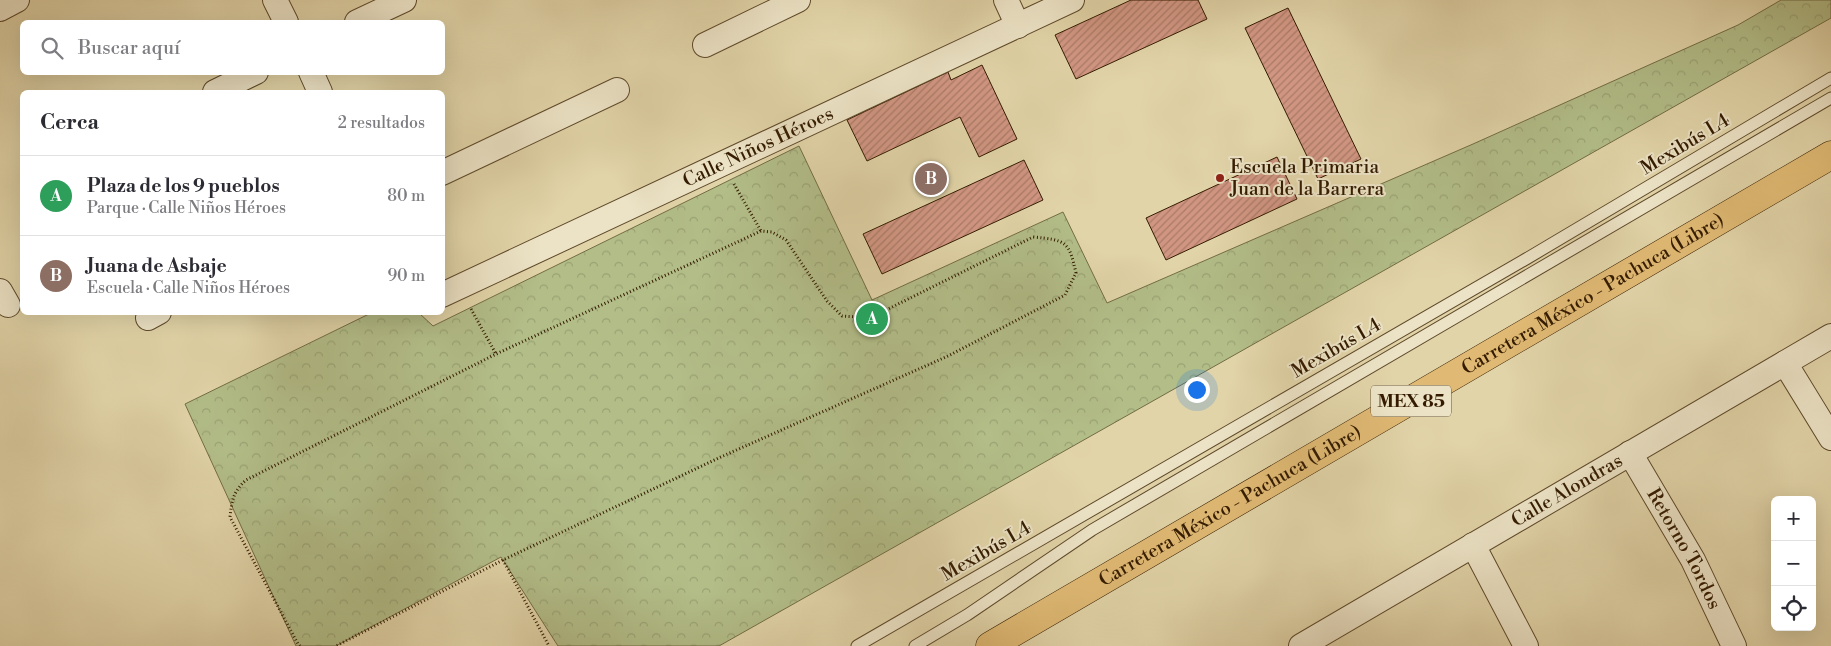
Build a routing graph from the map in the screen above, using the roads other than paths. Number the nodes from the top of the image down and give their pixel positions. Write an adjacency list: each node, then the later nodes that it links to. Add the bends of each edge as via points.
1 (17, 0): 7 (street)
2 (275, 0): 8 (street)
3 (404, 0): 9 (street)
4 (798, 0): 11 (street)
5 (1006, 0): 10 (street)
6 (1072, 0): 10 (street, Calle Niños Héroes)
7 (0, 9)
8 (285, 20)
9 (362, 20)
10 (1018, 26): 21 (street, Calle Niños Héroes)
11 (705, 44)
12 (250, 75): 15 (street)
13 (312, 75): 16 (street)
14 (1831, 78): 28 (lane, Mexibús L4)
15 (219, 90)
16 (319, 90)
17 (617, 90): 20 (street)
18 (1831, 98): 29 (lane, Mexibús L4, via 1092,530 967,615)
19 (1831, 155): 30 (main road, Carretera México - Pachuca (Libre) / MEX 85)
20 (445, 172)
21 (451, 291)
22 (1831, 336): 23 (street, Calle Alondras)
23 (1785, 362): 24 (street); 25 (street, Calle Alondras)
24 (1831, 438)
25 (1630, 453): 26 (street, Calle Alondras); 32 (street, Retorno Tordos, via 1694,560)
26 (1473, 546): 27 (street, Calle Alondras); 31 (street)
27 (1310, 644)
28 (857, 646)
29 (915, 646)
30 (990, 646)
31 (1526, 646)
32 (1734, 646)

